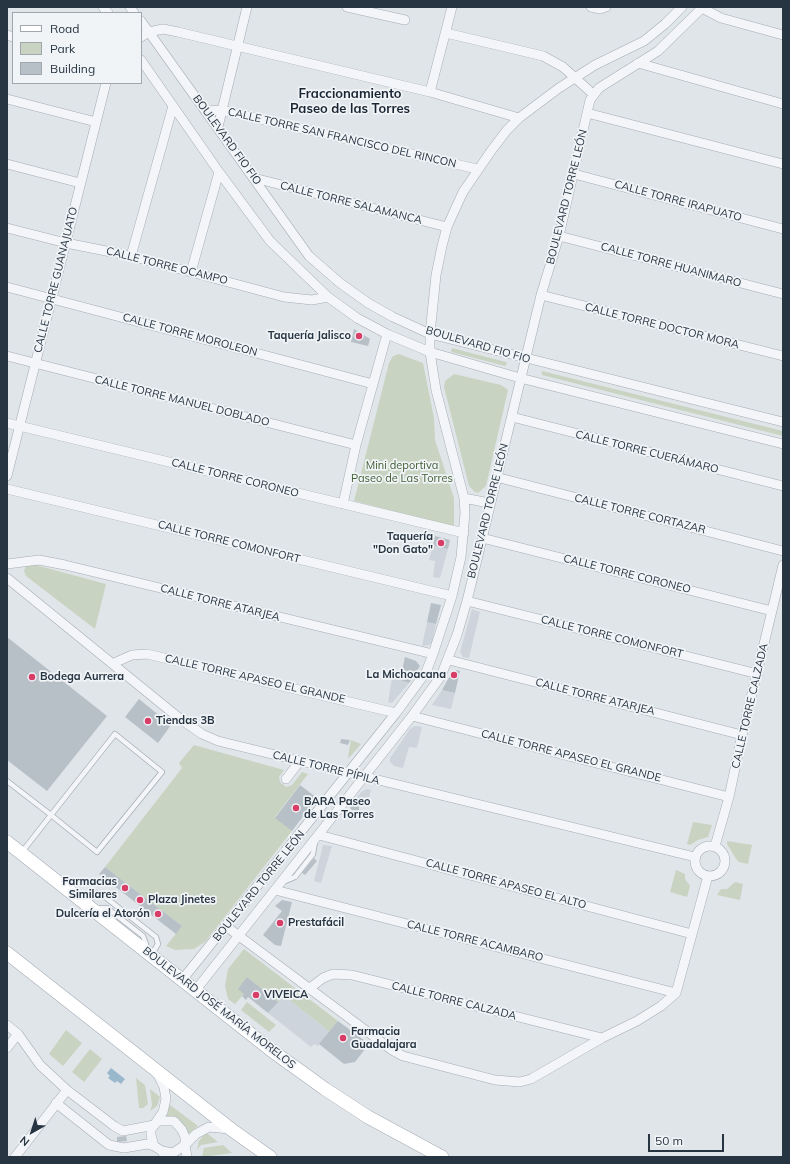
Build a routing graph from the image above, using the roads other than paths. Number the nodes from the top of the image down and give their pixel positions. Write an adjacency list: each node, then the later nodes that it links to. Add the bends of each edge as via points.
1 (247, 7): 15 (street)
2 (347, 7): 8 (street)
3 (452, 7): 12 (street)
4 (591, 7): 5 (street)
5 (606, 7)
6 (682, 7): 18 (street, BOULEVARD TORRE LEÓN, via 644,41 595,65)
7 (703, 8): 13 (street, via 721,18); 17 (street, via 658,51)
8 (385, 11): 9 (street)
9 (405, 20)
10 (142, 22): 11 (street, BOULEVARD FIO FIO)
11 (149, 32): 14 (street); 15 (street, via 163,29); 26 (street, BOULEVARD FIO FIO)
12 (446, 33): 18 (street, via 543,56); 20 (street)
13 (783, 35)
14 (142, 36)
15 (237, 47): 20 (street); 25 (street)
16 (142, 61): 24 (street, BOULEVARD FIO FIO)
17 (638, 63): 21 (street); 23 (street)
18 (577, 78): 21 (street); 28 (street, BOULEVARD TORRE LEÓN)
19 (106, 84): 29 (street, CALLE TORRE GUANAJUATO)
20 (430, 92): 28 (street)
21 (593, 94): 27 (street, BOULEVARD TORRE LEÓN)
22 (7, 99): 29 (street)
23 (783, 104)
24 (173, 106): 34 (street, BOULEVARD FIO FIO); 43 (street)
25 (221, 110): 26 (street, CALLE TORRE SAN FRANCISCO DEL RINCON); 30 (street); 33 (street, CALLE TORRE SAN FRANCISCO DEL RINCON)
26 (206, 111): 30 (street, BOULEVARD FIO FIO)
27 (587, 113): 32 (street); 35 (street, BOULEVARD TORRE LEÓN)
28 (519, 118): 33 (street, BOULEVARD TORRE LEÓN)
29 (96, 122): 37 (street, CALLE TORRE GUANAJUATO)
30 (218, 127): 36 (street, BOULEVARD FIO FIO)
31 (7, 164): 37 (street)
32 (783, 164)
33 (477, 169): 38 (street, BOULEVARD TORRE LEÓN)
34 (219, 172): 44 (street); 48 (street, BOULEVARD FIO FIO, via 270,241)
35 (574, 174): 40 (street, CALLE TORRE IRAPUATO); 41 (street, BOULEVARD TORRE LEÓN)
36 (254, 178): 38 (street, CALLE TORRE SALAMANCA); 51 (street, BOULEVARD FIO FIO, via 309,256 368,303)
37 (80, 183): 42 (street, CALLE TORRE GUANAJUATO)
38 (447, 227): 51 (street, BOULEVARD TORRE LEÓN, via 436,275)
39 (7, 228): 42 (street, CALLE TORRE OCAMPO)
40 (783, 229)
41 (559, 236): 46 (street, CALLE TORRE HUANIMARO); 47 (street, BOULEVARD TORRE LEÓN)
42 (66, 243): 43 (street, CALLE TORRE OCAMPO); 49 (street, CALLE TORRE GUANAJUATO)
43 (131, 256): 44 (street, CALLE TORRE OCAMPO)
44 (191, 272): 48 (street, CALLE TORRE OCAMPO, via 284,296 312,300)
45 (7, 287): 49 (street, CALLE TORRE MOROLEON)
46 (783, 294)
47 (541, 296): 54 (street, CALLE TORRE DOCTOR MORA); 55 (street, BOULEVARD TORRE LEÓN)
48 (328, 297): 50 (street, BOULEVARD FIO FIO, via 357,318)
49 (52, 298): 56 (street, CALLE TORRE GUANAJUATO); 58 (street, CALLE TORRE MOROLEON)
50 (387, 334): 52 (street, BOULEVARD FIO FIO); 58 (street)
51 (430, 334): 52 (street, BOULEVARD TORRE LEÓN); 55 (street, BOULEVARD FIO FIO)
52 (430, 352): 57 (street, BOULEVARD FIO FIO); 69 (street, BOULEVARD TORRE LEÓN, via 436,390)
53 (7, 356): 56 (street, CALLE TORRE MANUEL DOBLADO)
54 (783, 356)
55 (526, 359): 57 (street, BOULEVARD TORRE LEÓN); 60 (street, BOULEVARD FIO FIO)
56 (35, 363): 62 (street, CALLE TORRE GUANAJUATO); 64 (street, CALLE TORRE MANUEL DOBLADO)
57 (520, 378): 59 (street, BOULEVARD TORRE LEÓN); 63 (street, BOULEVARD FIO FIO)
58 (372, 384): 64 (street)
59 (512, 417): 66 (street, BOULEVARD TORRE LEÓN); 67 (street, CALLE TORRE CUERÁMARO)
60 (783, 422)
61 (7, 424): 62 (street, CALLE TORRE CORONEO)
62 (19, 426): 65 (street, CALLE TORRE GUANAJUATO); 71 (street, CALLE TORRE CORONEO)
63 (783, 444)
64 (356, 445): 71 (street)
65 (7, 476)
66 (496, 477): 70 (street, BOULEVARD TORRE LEÓN); 74 (street, CALLE TORRE CORTAZAR)
67 (783, 486)
68 (7, 488): 78 (street, CALLE TORRE COMONFORT)
69 (464, 498): 70 (street); 72 (street, BOULEVARD TORRE LEÓN)
70 (489, 503): 73 (street, BOULEVARD TORRE LEÓN)
71 (343, 504): 72 (street, CALLE TORRE CORONEO)
72 (464, 533): 78 (street, BOULEVARD TORRE LEÓN)
73 (482, 538): 79 (street, BOULEVARD TORRE LEÓN); 80 (street, CALLE TORRE CORONEO)
74 (783, 551)
75 (7, 564): 81 (street, CALLE TORRE ATARJEA, via 29,559 65,564)
76 (783, 565): 80 (street, CALLE TORRE CALZADA)
77 (7, 578): 83 (street, CALLE TORRE PÍPILA)
78 (452, 596): 81 (street, BOULEVARD TORRE LEÓN)
79 (467, 601): 82 (street, BOULEVARD TORRE LEÓN); 84 (street, CALLE TORRE COMONFORT)
80 (772, 611): 84 (street, CALLE TORRE CALZADA)
81 (433, 654): 85 (street, BOULEVARD TORRE LEÓN, via 426,672)
82 (449, 660): 86 (street, BOULEVARD TORRE LEÓN, via 441,676); 87 (street, CALLE TORRE ATARJEA)
83 (114, 664): 85 (street, CALLE TORRE APASEO EL GRANDE, via 132,655 147,654); 88 (street, CALLE TORRE PÍPILA, via 202,734 218,741)
84 (758, 674): 87 (street, CALLE TORRE CALZADA)
85 (396, 713): 89 (street, BOULEVARD TORRE LEÓN)
86 (412, 716): 90 (street, BOULEVARD TORRE LEÓN); 93 (street, CALLE TORRE APASEO EL GRANDE)
87 (742, 735): 93 (street, CALLE TORRE CALZADA)
88 (300, 761): 89 (street, CALLE TORRE PÍPILA); 91 (street)
89 (350, 773): 90 (street, CALLE TORRE PÍPILA); 102 (street, BOULEVARD TORRE LEÓN)
90 (364, 777): 95 (street, BOULEVARD TORRE LEÓN); 99 (street, CALLE TORRE PÍPILA)
91 (286, 779)
92 (7, 781): 94 (lane)
93 (729, 797): 97 (street, CALLE TORRE CALZADA)
94 (51, 815): 94 (lane, via 115,734 162,772 96,852); 98 (lane)
95 (317, 837): 101 (street, BOULEVARD TORRE LEÓN); 103 (street, CALLE TORRE APASEO EL ALTO)
96 (7, 842): 98 (main road, BOULEVARD JOSÉ MARÍA MORELOS)
97 (715, 846): 99 (street, via 703,847); 100 (street, via 725,857 725,865 715,875)
98 (21, 853): 106 (main road, BOULEVARD JOSÉ MARÍA MORELOS)
99 (695, 857): 100 (street, via 697,870)
100 (708, 876): 103 (street)
101 (277, 887): 104 (street, BOULEVARD TORRE LEÓN); 109 (street, CALLE TORRE ACAMBARO)
102 (227, 926): 104 (street); 106 (street, BOULEVARD TORRE LEÓN)
103 (692, 934): 109 (street)
104 (240, 936): 107 (street); 108 (street, BOULEVARD TORRE LEÓN)
105 (7, 954): 114 (main road)
106 (182, 980): 108 (main road, BOULEVARD JOSÉ MARÍA MORELOS)
107 (310, 988): 112 (street, CALLE TORRE CALZADA, via 322,978 333,974 352,975); 112 (street, via 403,1056 496,1080 520,1082 531,1079)
108 (195, 991): 124 (main road, BOULEVARD JOSÉ MARÍA MORELOS, via 325,1089 368,1117)
109 (676, 992): 112 (street, via 649,1014)
110 (7, 1025): 111 (street)
111 (18, 1034): 113 (street); 115 (street, via 40,1064)
112 (602, 1038)
113 (7, 1048)
114 (156, 1071): 117 (street, via 164,1087 166,1099 163,1112); 118 (main road)
115 (67, 1090): 116 (street); 117 (street, via 123,1131)
116 (56, 1103): 120 (street, via 110,1145 124,1148 147,1144); 121 (street)
117 (155, 1124): 119 (street, via 162,1120 174,1122 182,1130); 120 (street, via 151,1135)
118 (232, 1130): 119 (street, via 208,1127); 123 (main road)
119 (185, 1145): 120 (street, via 173,1153); 122 (street)
120 (161, 1151)
121 (15, 1157)
122 (187, 1157)
123 (270, 1157)
124 (442, 1157)

